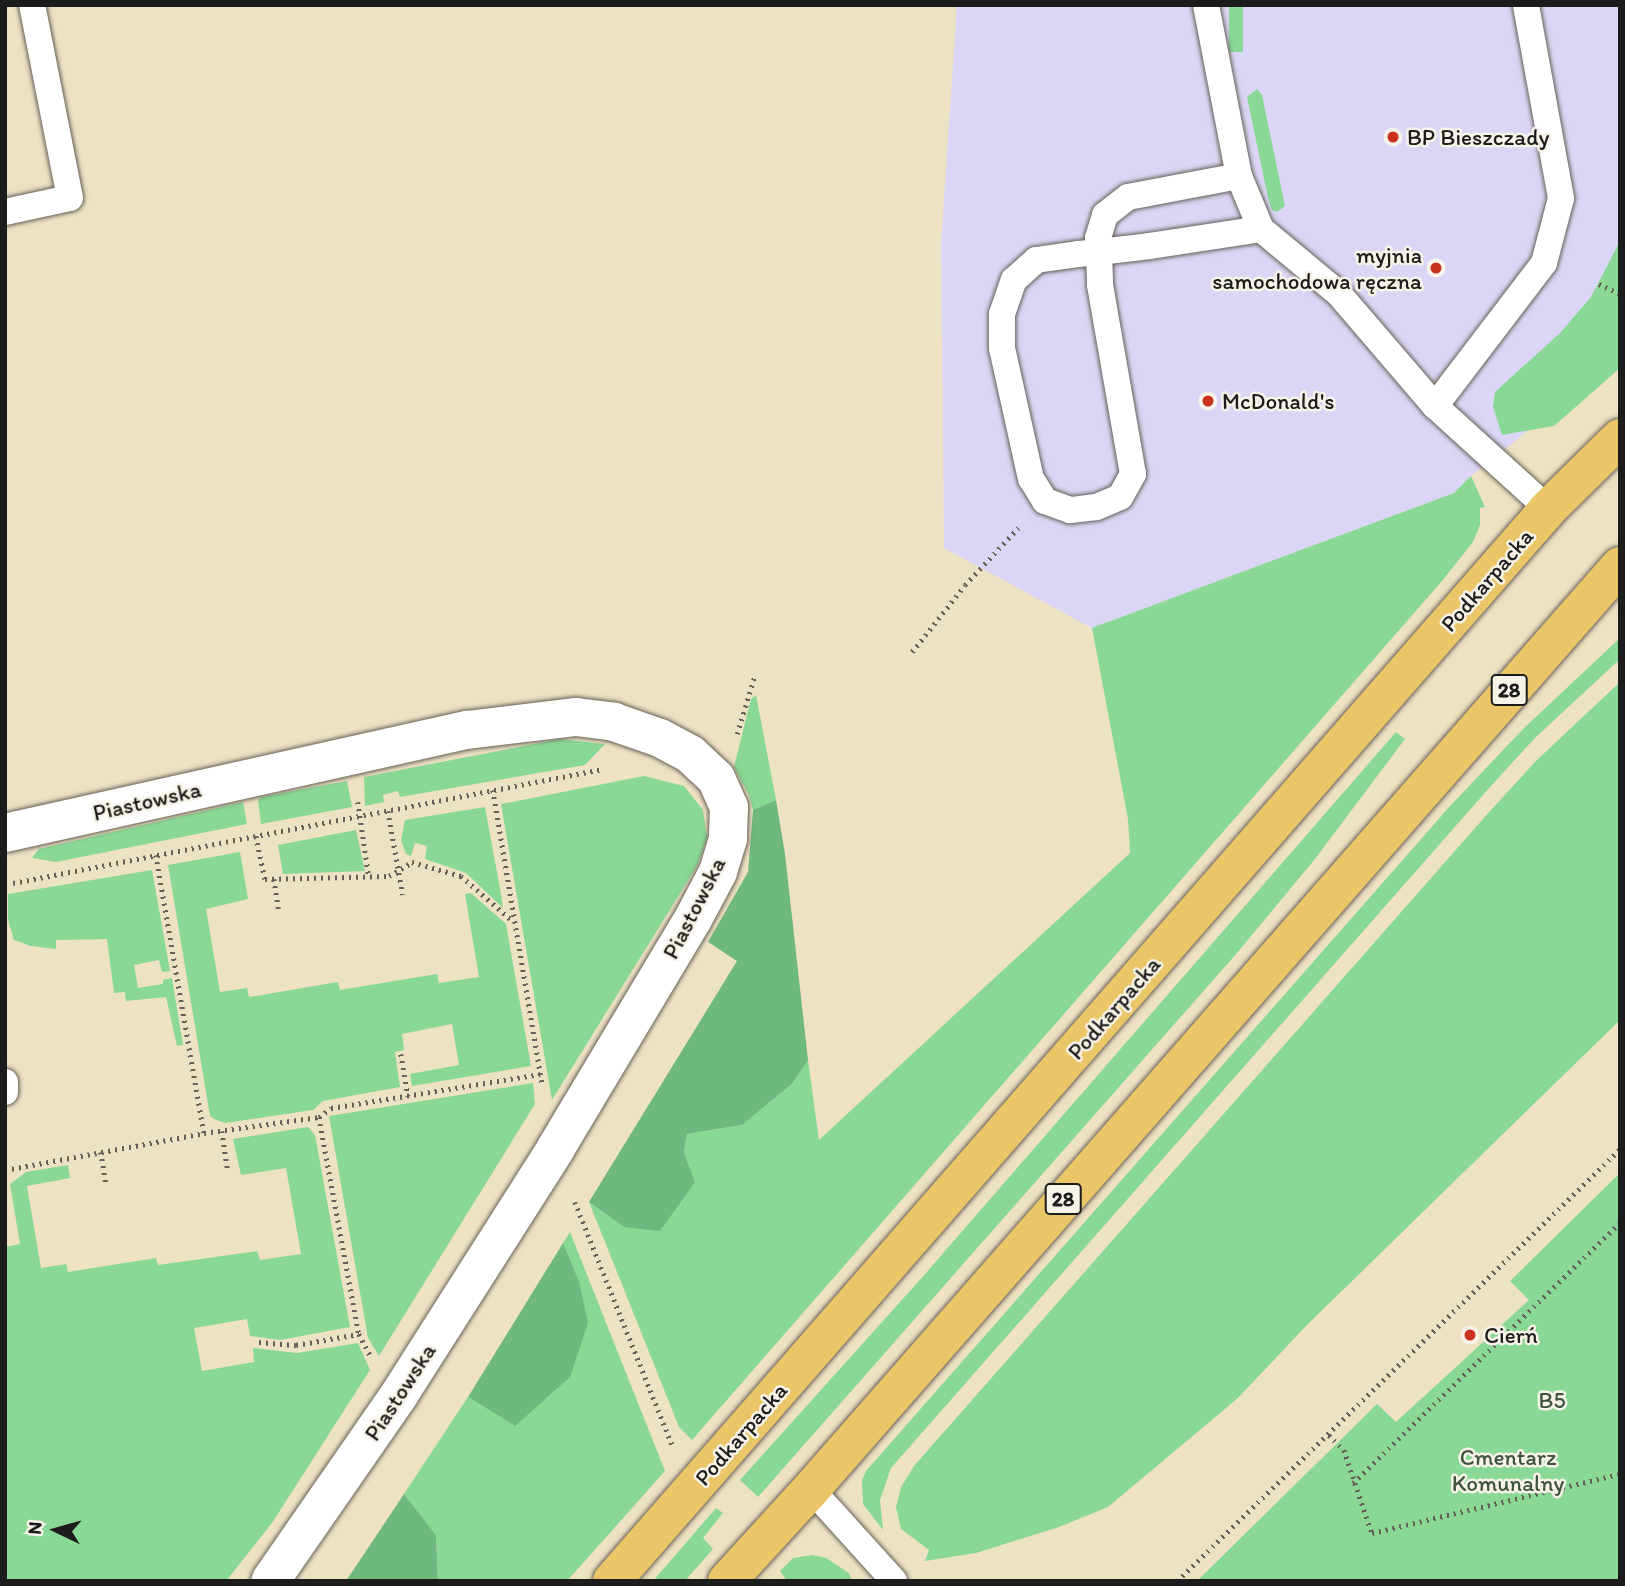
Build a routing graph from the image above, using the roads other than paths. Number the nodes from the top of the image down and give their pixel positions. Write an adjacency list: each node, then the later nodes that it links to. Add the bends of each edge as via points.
1 (33, 5): 5 (lane, via 70,198)
2 (1206, 5): 4 (lane)
3 (1526, 5): 8 (lane, via 1561,198 1544,264)
4 (1239, 176): 6 (lane); 7 (lane, via 1128,197 1105,215)
5 (5, 212)
6 (1261, 229): 7 (lane); 8 (lane, via 1339,294)
7 (1099, 252): 7 (lane, via 1100,285 1133,474 1120,497 1096,507 1070,510 1043,498 1031,479 1002,348 1002,314 1014,281 1036,260)
8 (1434, 406): 10 (lane)
9 (1620, 438): 10 (main road, Podkarpacka)
10 (1549, 509): 17 (main road, Podkarpacka)
11 (1620, 566): 15 (main road, 28)
12 (5, 833): 16 (street, Piastowska, via 467,730 565,717 614,722 690,754 716,778 729,807 728,839 718,872 555,1150 399,1395)
13 (5, 1082): 14 (lane)
14 (5, 1092)
15 (811, 1489): 18 (main road, 28); 19 (lane)
16 (270, 1581)
17 (612, 1581)
18 (727, 1581)
19 (894, 1581)

